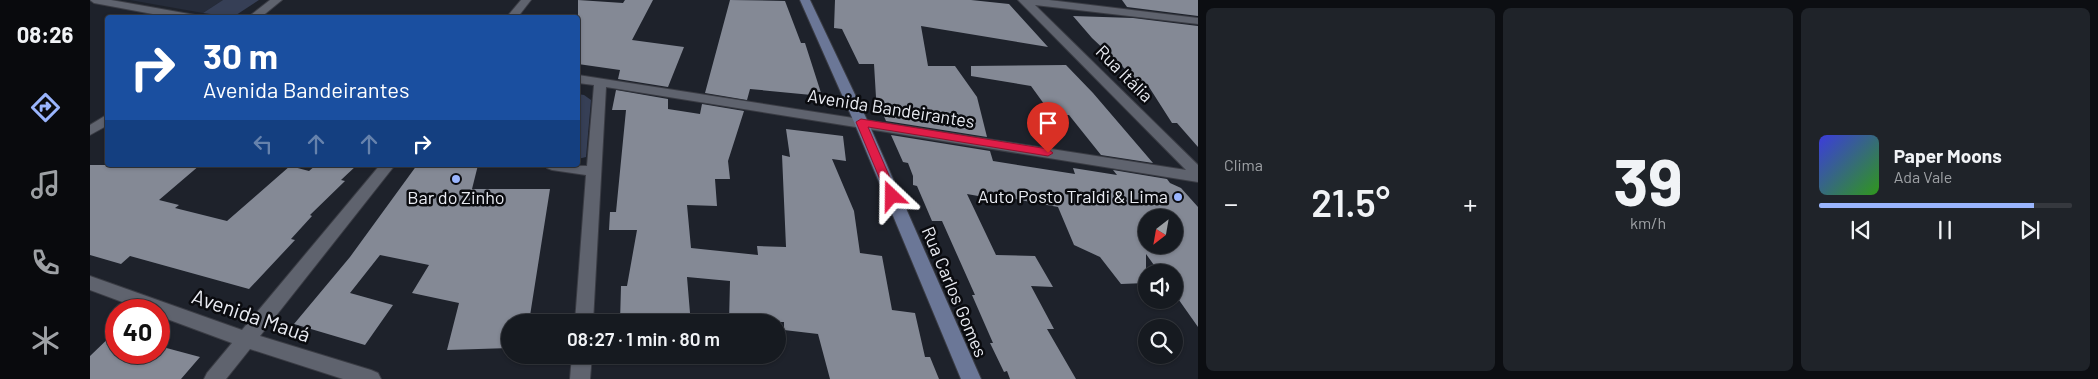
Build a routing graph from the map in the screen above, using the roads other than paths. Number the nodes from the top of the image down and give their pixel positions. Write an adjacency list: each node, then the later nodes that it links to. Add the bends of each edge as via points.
1 (94, 0): 7 (street)
2 (277, 0): 8 (street)
3 (526, 0): 9 (street)
4 (805, 0): 14 (street, Rua Carlos Gomes)
5 (1021, 0): 6 (street)
6 (1026, 0): 10 (street); 19 (street, Rua Itália)
7 (178, 15)
8 (256, 15)
9 (514, 15)
10 (1198, 21)
11 (580, 79): 12 (street, Avenida Bandeirantes)
12 (600, 83): 14 (street, Avenida Bandeirantes); 18 (street)
13 (105, 120): 15 (street)
14 (861, 122): 20 (street, Avenida Bandeirantes); 28 (street, Rua Carlos Gomes)
15 (90, 131)
16 (386, 167): 23 (street)
17 (564, 167): 18 (street)
18 (595, 172): 22 (street)
19 (1198, 174)
20 (1198, 177)
21 (90, 283): 23 (street, Avenida Mauá)
22 (585, 314)
23 (247, 340): 25 (street); 26 (street, Avenida Mauá)
24 (581, 364): 27 (street)
25 (214, 379)
26 (371, 379)
27 (580, 379)
28 (971, 379)

